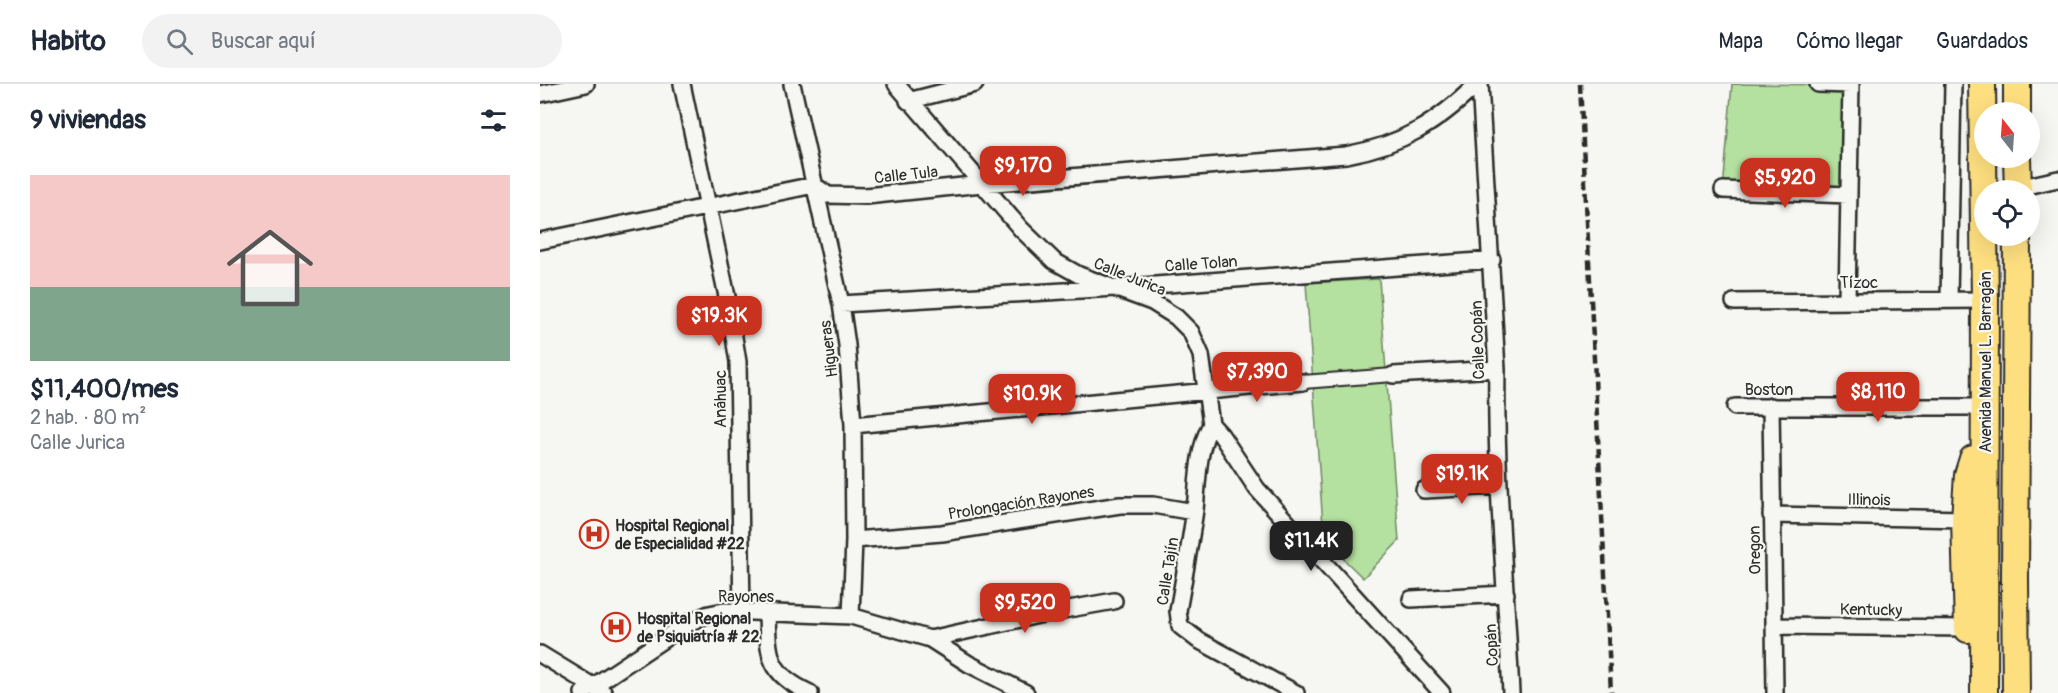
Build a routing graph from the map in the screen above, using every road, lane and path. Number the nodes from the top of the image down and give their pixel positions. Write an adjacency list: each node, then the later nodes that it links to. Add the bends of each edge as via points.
1 (586, 84): 12 (street)
2 (682, 84): 21 (street, Anáhuac)
3 (792, 84): 18 (street, Higueras)
4 (896, 84): 13 (street, Calle Jurica)
5 (975, 84): 13 (street)
6 (1479, 84): 16 (street, Calle Tula, via 1440,118 1414,134 1367,151); 24 (street, Calle Copán)
7 (1818, 84): 11 (street)
8 (1953, 84): 27 (street)
9 (1982, 84): 28 (highway, Avenida Manuel L. Barragán)
10 (2017, 84): 14 (highway)
11 (1851, 85): 20 (street)
12 (540, 94)
13 (908, 101): 16 (street, Calle Jurica)
14 (2017, 102)
15 (2058, 179): 17 (street)
16 (982, 184): 18 (street, Calle Tula, via 850,197 828,195); 25 (street, Calle Jurica, via 1054,261)
17 (2040, 184)
18 (814, 185): 21 (street); 30 (street, Higueras)
19 (1723, 190): 20 (street)
20 (1848, 195): 26 (street)
21 (707, 207): 22 (street); 49 (street, Anáhuac, via 738,362)
22 (540, 241)
23 (2018, 246): 54 (highway, Avenida Manuel L. Barragán)
24 (1492, 260): 25 (street, Calle Tolan); 31 (street, Calle Copán)
25 (1115, 288): 30 (street, Calle Tolan); 34 (street, Calle Jurica, via 1152,302 1191,332 1201,355)
26 (1847, 300): 27 (street, Tízoc); 29 (street, Tízoc)
27 (1949, 300): 28 (street, Tízoc)
28 (1985, 300): 37 (highway, Avenida Manuel L. Barragán)
29 (1734, 302)
30 (841, 304): 39 (street, Higueras)
31 (1497, 369): 32 (street); 40 (street, Calle Copán)
32 (1393, 375): 33 (street)
33 (1303, 381): 34 (street)
34 (1208, 392): 38 (street, Calle Jurica); 39 (street)
35 (1771, 406): 36 (street, Boston); 37 (street, Boston); 43 (street, Oregon)
36 (1735, 407)
37 (1984, 419): 44 (highway, via 1971,464); 65 (highway, Avenida Manuel L. Barragán)
38 (1211, 424): 42 (street, Calle Tajín, via 1202,446); 61 (street, via 1257,489)
39 (853, 425): 45 (street, Higueras)
40 (1499, 486): 41 (street); 46 (street, Calle Copán)
41 (1424, 490)
42 (1194, 512): 45 (street, Prolongación Rayones, via 1154,505 1120,505 942,533); 60 (street, Calle Tajín, via 1178,611 1180,626 1198,640)
43 (1772, 515): 44 (street, Illinois); 52 (street, Oregon)
44 (1965, 519): 53 (highway)
45 (854, 540): 51 (street, Higueras)
46 (1506, 594): 47 (street); 62 (street, Copán)
47 (1411, 599)
48 (1114, 601): 55 (street)
49 (742, 612): 50 (street, Rayones); 57 (street, Rayones, via 724,611 699,618)
50 (767, 613): 51 (street, Rayones); 58 (street, via 773,663 785,679)
51 (851, 616): 55 (street, Rayones)
52 (1774, 626): 53 (street, Kentucky); 63 (street, Oregon)
53 (1968, 628): 64 (highway)
54 (2015, 632): 66 (highway); 67 (highway)
55 (930, 639): 59 (street)
56 (540, 654): 57 (street)
57 (593, 691)
58 (810, 693)
59 (1026, 693)
60 (1296, 693)
61 (1442, 693)
62 (1511, 693)
63 (1775, 693)
64 (1968, 693)
65 (1984, 693)
66 (2016, 693)
67 (2022, 693)

